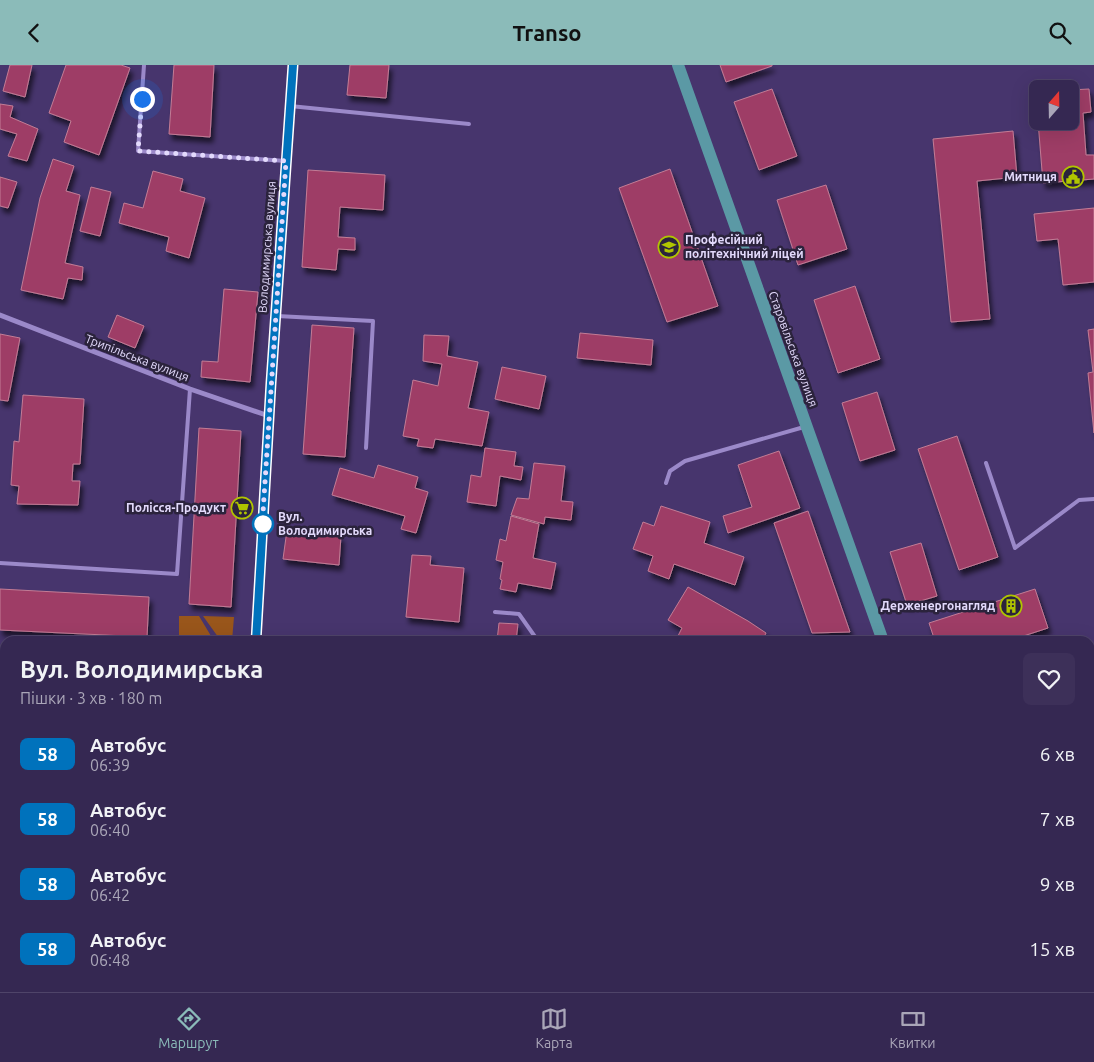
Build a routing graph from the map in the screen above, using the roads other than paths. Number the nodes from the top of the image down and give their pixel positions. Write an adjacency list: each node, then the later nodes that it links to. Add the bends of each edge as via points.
1 (144, 65): 6 (lane, via 138,151)
2 (293, 65): 4 (street, Володимирська вулиця)
3 (678, 65): 11 (main road, Старовільська вулиця)
4 (290, 106): 5 (lane); 6 (street, Володимирська вулиця)
5 (469, 124)
6 (286, 161): 8 (street, Володимирська вулиця)
7 (0, 315): 9 (street, Трипільська вулиця)
8 (275, 316): 10 (street, Володимирська вулиця); 12 (lane, via 373,321)
9 (190, 389): 10 (street, Трипільська вулиця); 16 (lane, via 177,574)
10 (269, 416): 18 (street, Володимирська вулиця)
11 (806, 426): 14 (lane, via 685,461 670,471); 20 (main road, Старовільська вулиця)
12 (366, 448)
13 (986, 463): 15 (lane, via 1016,548 1078,500)
14 (666, 483)
15 (1094, 499)
16 (0, 563)
17 (494, 612): 19 (lane, via 519,614)
18 (256, 636)
19 (534, 636)
20 (881, 636)

